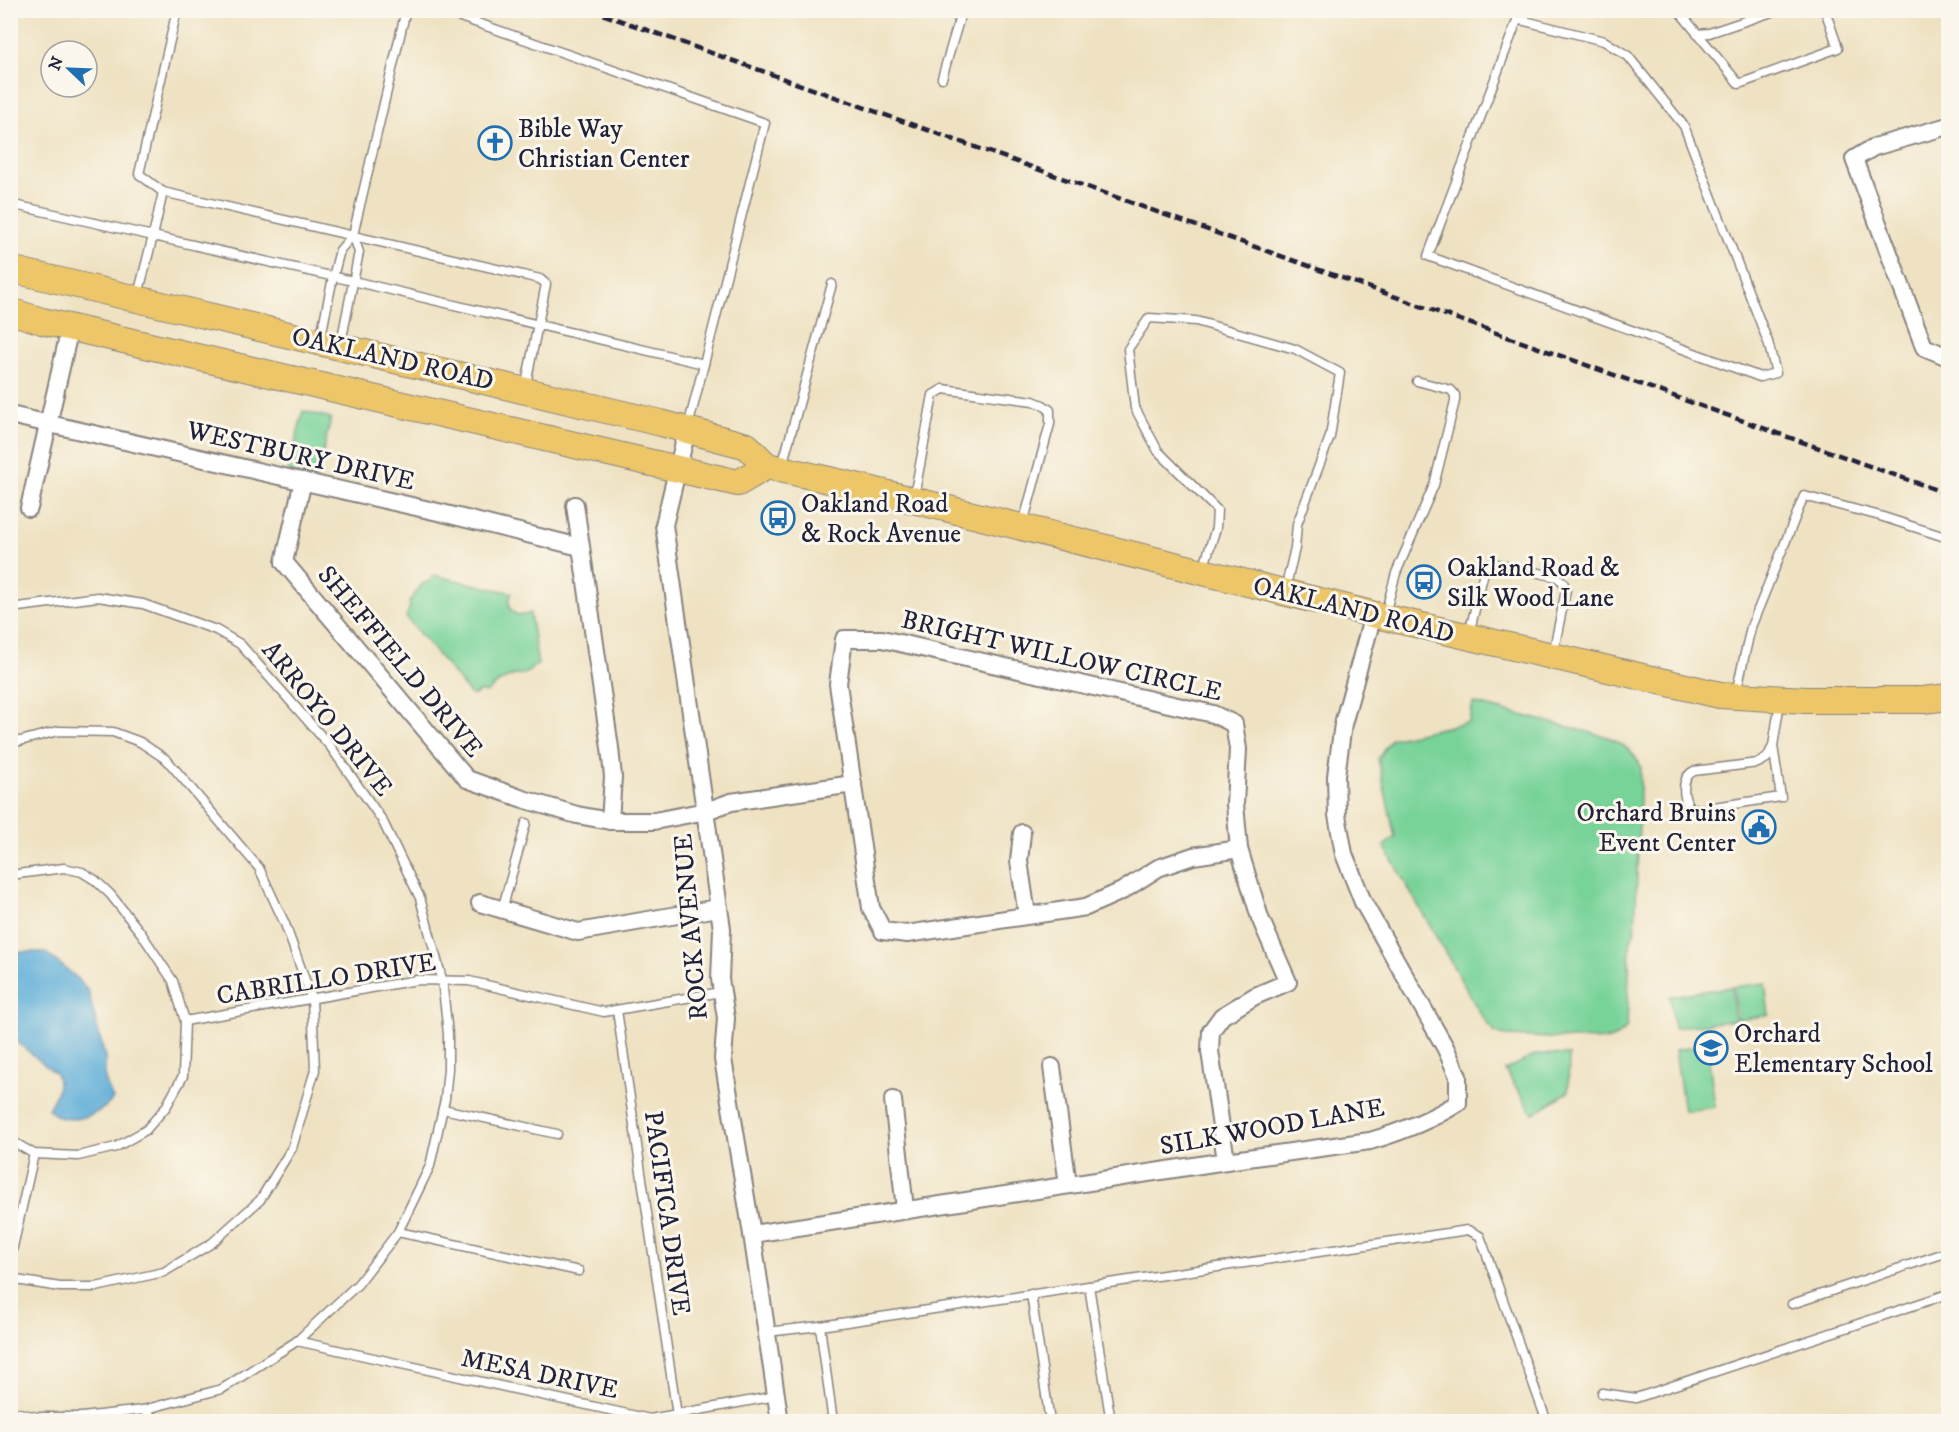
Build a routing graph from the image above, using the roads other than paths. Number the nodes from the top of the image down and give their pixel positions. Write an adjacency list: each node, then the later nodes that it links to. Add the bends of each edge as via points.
1 (177, 10): 12 (lane, via 139,174)
2 (406, 10): 14 (lane)
3 (440, 10): 26 (lane, via 765,123)
4 (962, 10): 10 (lane)
5 (1678, 10): 9 (lane)
6 (1778, 10): 9 (lane)
7 (1825, 10): 9 (lane, via 1838,48 1739,84)
8 (1519, 15): 8 (lane, via 1428,256 1760,376 1776,373 1768,342 1684,126 1628,56 1604,41)
9 (1697, 34)
10 (942, 78)
11 (1948, 126): 25 (street, via 1874,147 1854,159 1924,347)
12 (163, 192): 14 (lane); 15 (lane)
13 (10, 204): 15 (lane)
14 (353, 235): 17 (lane, via 340,250); 18 (lane, via 359,252); 22 (lane, via 540,279 546,284)
15 (153, 236): 17 (lane); 20 (lane)
16 (10, 269): 20 (main road, OAKLAND ROAD)
17 (333, 277): 18 (lane); 24 (lane)
18 (352, 281): 22 (lane); 24 (lane)
19 (832, 284): 33 (lane)
20 (137, 299): 24 (main road, OAKLAND ROAD)
21 (10, 311): 23 (main road, OAKLAND ROAD)
22 (539, 325): 26 (lane); 28 (lane)
23 (70, 327): 30 (street); 32 (main road, OAKLAND ROAD)
24 (330, 344): 28 (main road, OAKLAND ROAD)
25 (1948, 357)
26 (704, 364): 31 (lane)
27 (1418, 381): 44 (lane, via 1451,390 1455,401 1434,485)
28 (525, 389): 31 (main road, OAKLAND ROAD)
29 (10, 415): 30 (street, WESTBURY DRIVE)
30 (49, 423): 34 (street, WESTBURY DRIVE); 37 (street)
31 (687, 430): 32 (street, ROCK AVENUE); 33 (main road, OAKLAND ROAD, via 747,446)
32 (678, 468): 33 (main road, OAKLAND ROAD, via 738,483); 53 (street, ROCK AVENUE, via 663,525)
33 (774, 468): 35 (main road, OAKLAND ROAD)
34 (303, 481): 40 (street, WESTBURY DRIVE); 54 (street, SHEFFIELD DRIVE, via 284,562 467,778 577,815)
35 (914, 501): 38 (main road, OAKLAND ROAD); 38 (lane, via 933,395 943,389 1033,401 1050,410 1050,424)
36 (575, 505): 40 (street)
37 (29, 508)
38 (1022, 528): 41 (main road, OAKLAND ROAD)
39 (1948, 538): 47 (lane, via 1804,496 1750,627)
40 (580, 548): 54 (street, via 610,748)
41 (1202, 572): 42 (main road, OAKLAND ROAD); 42 (lane, via 1216,528 1217,510 1158,452 1135,408 1128,349 1149,318 1196,321 1295,349 1340,373 1330,437 1297,524)
42 (1284, 593): 44 (main road, OAKLAND ROAD)
43 (10, 608): 63 (lane, ARROYO DRIVE, via 98,597 143,604 216,630 240,644 330,746 382,820 420,898)
44 (1378, 616): 45 (main road, OAKLAND ROAD); 74 (street, SILK WOOD LANE, via 1343,724 1336,776 1337,815 1344,854 1363,902 1458,1076 1458,1103 1370,1141)
45 (1468, 637): 46 (main road, OAKLAND ROAD); 46 (lane, via 1489,564 1557,577 1566,590)
46 (1553, 656): 47 (main road, OAKLAND ROAD)
47 (1735, 696): 49 (main road, OAKLAND ROAD)
48 (1948, 697): 49 (main road, OAKLAND ROAD)
49 (1781, 698): 51 (lane)
50 (10, 741): 65 (lane, via 58,731 113,732 140,742 167,760 259,868 285,924)
51 (1773, 746): 51 (lane, via 1767,758 1758,763 1689,773 1684,786 1690,808 1781,797)
52 (853, 784): 53 (street, SHEFFIELD DRIVE, via 731,802); 57 (street, BRIGHT WILLOW CIRCLE, via 838,684 844,639 882,639 1213,714 1234,724); 62 (street, BRIGHT WILLOW CIRCLE, via 872,908 883,931 907,934)
53 (706, 811): 54 (street, SHEFFIELD DRIVE, via 654,821); 60 (street, ROCK AVENUE)
54 (610, 821)
55 (526, 823): 61 (lane)
56 (1022, 833): 62 (street, via 1020,861)
57 (1239, 849): 62 (street, BRIGHT WILLOW CIRCLE, via 1193,856 1158,868 1122,891 1086,907); 74 (street, via 1260,918 1288,982 1222,1016 1211,1030 1210,1052)
58 (10, 875): 67 (lane, via 64,868 95,880 141,933 173,981)
59 (480, 903): 61 (street)
60 (718, 908): 61 (street, via 578,932); 64 (street, ROCK AVENUE, via 722,930)
61 (502, 910)
62 (1027, 915)
63 (442, 979): 65 (lane, CABRILLO DRIVE); 66 (lane, CABRILLO DRIVE, via 469,981 604,1012); 70 (lane, ARROYO DRIVE, via 448,1034)
64 (721, 992): 66 (lane, CABRILLO DRIVE); 78 (street, ROCK AVENUE, via 726,1018 723,1059)
65 (312, 999): 67 (lane, CABRILLO DRIVE); 82 (lane, via 315,1070 292,1148 260,1200 212,1242 164,1272 96,1287 60,1287)
66 (617, 1010): 94 (lane, PACIFICA DRIVE)
67 (185, 1021): 73 (lane, via 183,1076 166,1107 146,1130 116,1147 78,1156)
68 (1052, 1067): 75 (street)
69 (893, 1100): 76 (street)
70 (443, 1109): 71 (lane); 77 (lane, ARROYO DRIVE, via 430,1166)
71 (557, 1134)
72 (10, 1140): 73 (lane)
73 (34, 1154): 80 (lane)
74 (1226, 1161): 75 (street, SILK WOOD LANE)
75 (1068, 1185): 76 (street, SILK WOOD LANE)
76 (905, 1209): 78 (street, SILK WOOD LANE)
77 (398, 1232): 81 (lane); 89 (lane, ARROYO DRIVE, via 358,1284)
78 (752, 1234): 88 (street, ROCK AVENUE)
79 (1948, 1252): 86 (lane)
80 (10, 1260)
81 (579, 1270)
82 (10, 1279)
83 (1089, 1286): 84 (lane); 99 (lane); 100 (lane, via 1468,1230 1480,1236)
84 (1030, 1294): 87 (lane); 98 (lane)
85 (1948, 1294): 90 (lane, via 1636,1398)
86 (1792, 1304)
87 (820, 1326): 88 (lane); 97 (lane)
88 (767, 1332): 91 (street, ROCK AVENUE)
89 (297, 1341): 92 (lane, ARROYO DRIVE, via 222,1389); 94 (lane, MESA DRIVE, via 650,1419)
90 (1602, 1394)
91 (776, 1396): 94 (lane, MESA DRIVE); 96 (street, ROCK AVENUE)
92 (143, 1410): 93 (lane, ARROYO DRIVE, via 82,1417 38,1417); 95 (lane)
93 (10, 1411)
94 (677, 1417)
95 (159, 1422)
96 (780, 1422)
97 (833, 1422)
98 (1050, 1422)
99 (1111, 1422)
100 (1547, 1422)

